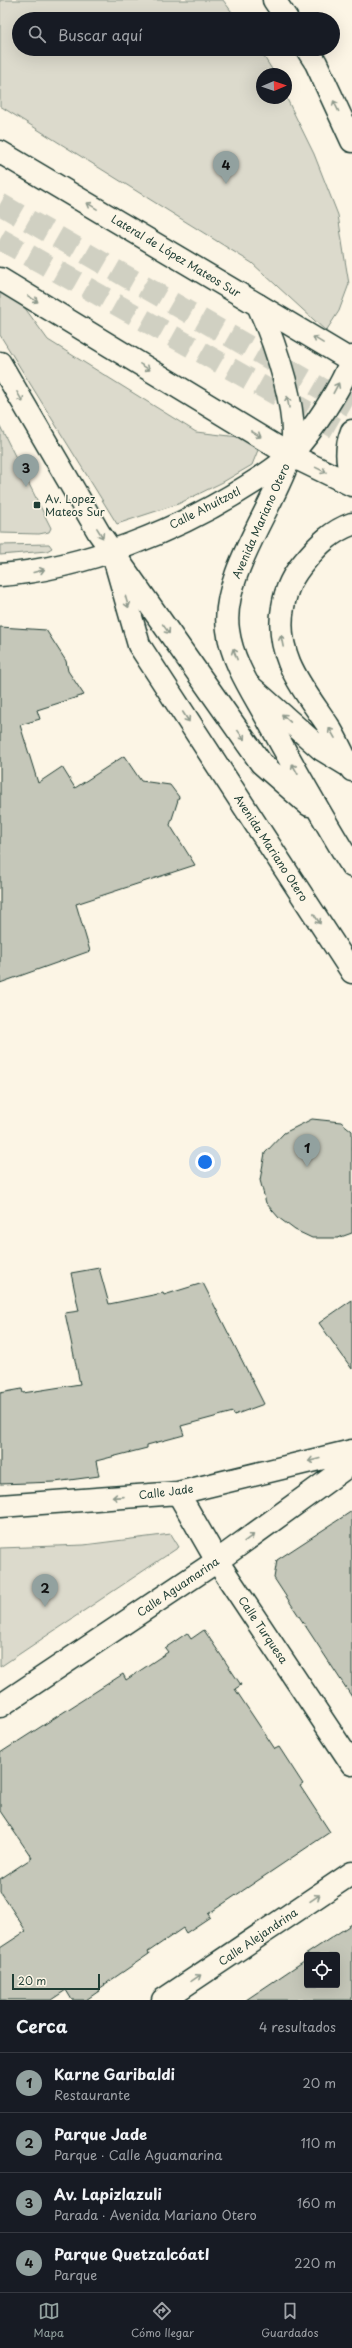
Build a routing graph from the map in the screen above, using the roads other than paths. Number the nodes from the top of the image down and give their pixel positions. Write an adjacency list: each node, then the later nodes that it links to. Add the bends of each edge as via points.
1 (274, 0): 2 (main road)
2 (282, 12)
3 (312, 56): 4 (main road, one-way to 3)
4 (352, 141)
5 (0, 152): 7 (main road, Lateral de López Mateos Sur, one-way to 5)
6 (0, 279): 11 (main road, one-way to 11)
7 (258, 305): 8 (main road, Lateral de López Mateos Sur, one-way to 7); 11 (main road, Avenida Mariano Otero, one-way to 7, via 292,422 285,385 273,338)
8 (352, 359): 11 (main road, Calle Ahuítzotl, one-way to 8, via 326,407)
9 (0, 363): 15 (main road, Avenida Mariano Otero, one-way to 15)
10 (352, 431): 12 (main road, via 348,447)
11 (290, 455): 13 (main road, one-way to 13); 15 (main road, Calle Ahuítzotl, via 266,474 192,517); 17 (main road, Avenida Mariano Otero, one-way to 11, via 227,630 228,605 234,579)
12 (352, 477)
13 (352, 485)
14 (352, 524): 18 (main road, one-way to 14, via 332,733 291,668 283,646 281,620 287,589 295,572 327,538)
15 (112, 551): 16 (main road, Calle Ahuítzotl, one-way to 15, via 33,573); 19 (main road, Avenida Mariano Otero, one-way to 19, via 261,763); 21 (main road, Avenida Mariano Otero, one-way to 21, via 139,645)
16 (0, 575)
17 (248, 684): 18 (main road, one-way to 17, via 321,749); 19 (main road, Avenida Mariano Otero, one-way to 17)
18 (351, 769)
19 (320, 816): 20 (main road, Avenida Mariano Otero)
20 (352, 866)
21 (352, 972)
22 (352, 1451): 24 (main road, Calle Jade, one-way to 24)
23 (352, 1463): 26 (main road, Calle Aguamarina, one-way to 23)
24 (178, 1493): 25 (main road, Calle Jade, one-way to 25); 26 (main road, Calle Turquesa)
25 (0, 1506)
26 (217, 1561): 27 (main road, Calle Aguamarina); 28 (main road, Calle Turquesa)
27 (0, 1706)
28 (352, 1764)
29 (352, 1873): 30 (main road, Calle Alejandrina, one-way to 29)
30 (163, 2000)

